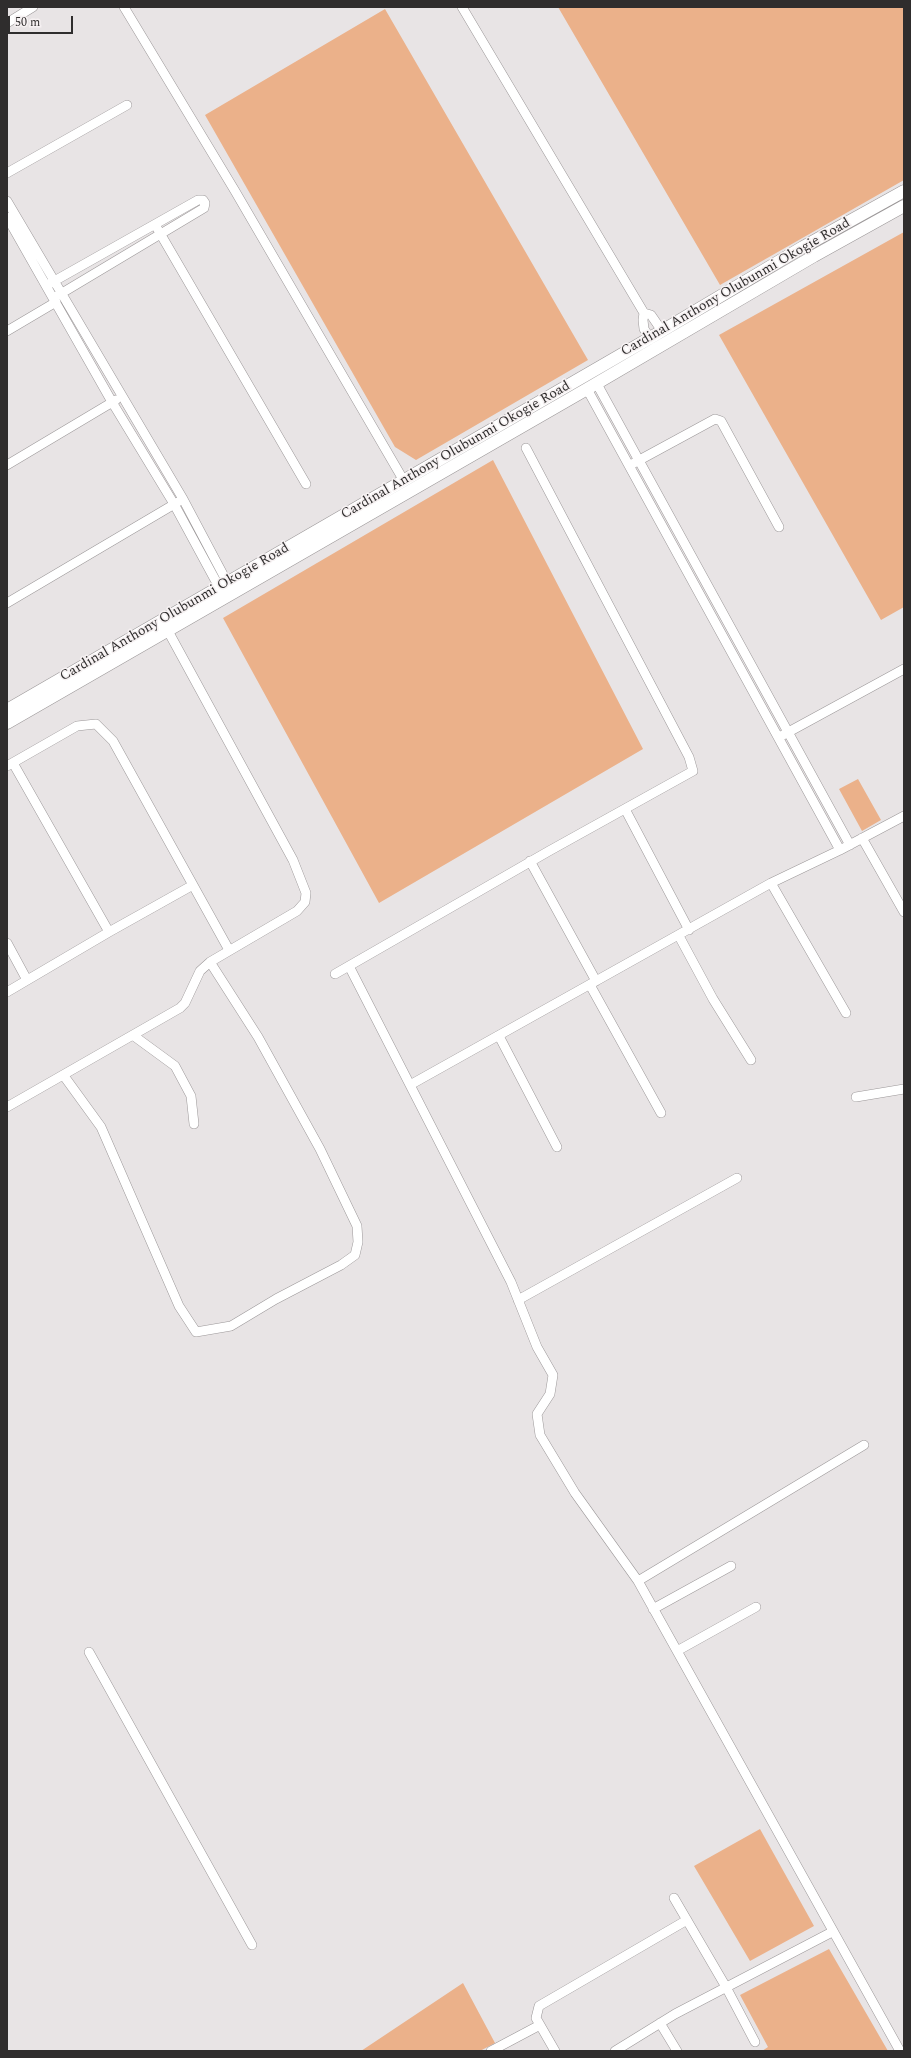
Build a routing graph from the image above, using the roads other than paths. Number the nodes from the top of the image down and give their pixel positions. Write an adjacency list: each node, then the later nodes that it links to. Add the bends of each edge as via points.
1 (33, 7): 4 (street)
2 (124, 7): 26 (street)
3 (462, 7): 15 (street)
4 (7, 23)
5 (127, 104): 6 (street)
6 (7, 173)
7 (904, 191): 17 (street, Cardinal Anthony Olubunmi Okogie Road, via 803,247)
8 (7, 201): 13 (street)
9 (904, 206): 19 (street, Cardinal Anthony Olubunmi Okogie Road)
10 (7, 217): 13 (street)
11 (155, 223): 12 (street); 12 (street, via 198,200 205,203 204,208); 13 (street)
12 (160, 233): 14 (street); 27 (street)
13 (51, 283): 14 (street)
14 (57, 298): 16 (street); 20 (street); 21 (street)
15 (644, 313): 17 (street, via 651,315); 18 (street, via 644,329)
16 (7, 331)
17 (662, 331): 18 (street, Cardinal Anthony Olubunmi Okogie Road)
18 (650, 338): 26 (street, Cardinal Anthony Olubunmi Okogie Road)
19 (592, 387): 23 (street); 25 (street); 31 (street, Cardinal Anthony Olubunmi Okogie Road)
20 (123, 396): 21 (street); 28 (street)
21 (112, 402): 24 (street); 29 (street)
22 (526, 448): 41 (street, via 685,750 693,771)
23 (638, 460): 25 (street); 30 (street, via 715,419 721,422); 38 (street)
24 (7, 465)
25 (629, 466): 39 (street)
26 (404, 481): 31 (street, Cardinal Anthony Olubunmi Okogie Road)
27 (306, 484)
28 (183, 499): 29 (street); 32 (street)
29 (174, 504): 32 (street); 33 (street)
30 (779, 527)
31 (286, 556): 32 (street, Cardinal Anthony Olubunmi Okogie Road); 34 (street, Cardinal Anthony Olubunmi Okogie Road)
32 (223, 584): 36 (street, Cardinal Anthony Olubunmi Okogie Road)
33 (7, 603)
34 (168, 631): 37 (street, Cardinal Anthony Olubunmi Okogie Road); 54 (street, via 293,860 306,893 305,902 297,911)
35 (904, 669): 38 (street)
36 (7, 710)
37 (7, 723)
38 (787, 733): 39 (street); 44 (street)
39 (778, 738): 45 (street)
40 (10, 765): 48 (street, via 77,726 96,724 112,741); 51 (street)
41 (625, 809): 46 (street); 50 (street)
42 (904, 816): 43 (street)
43 (862, 838): 44 (street); 49 (street)
44 (850, 845): 45 (street)
45 (840, 850): 47 (street)
46 (530, 861): 56 (street); 59 (street)
47 (771, 883): 50 (street); 61 (street)
48 (193, 885): 51 (street); 54 (street)
49 (904, 912)
50 (689, 930): 52 (street)
51 (109, 932): 58 (street)
52 (678, 936): 59 (street); 64 (street)
53 (7, 943): 58 (street)
54 (229, 950): 55 (street)
55 (210, 962): 62 (street, via 200,971 185,1003 180,1008); 65 (street, via 258,1037 320,1149 356,1226 358,1242 355,1255 340,1266 231,1326 196,1332 180,1306 101,1126)
56 (349, 966): 57 (street); 66 (street)
57 (335, 974)
58 (27, 980): 60 (street)
59 (593, 983): 63 (street); 70 (street)
60 (7, 992)
61 (846, 1013)
62 (134, 1036): 65 (street); 71 (street, via 175,1066 191,1096)
63 (499, 1036): 66 (street); 72 (street)
64 (751, 1060)
65 (64, 1076): 69 (street)
66 (410, 1085): 74 (street)
67 (904, 1089): 68 (street)
68 (856, 1097)
69 (7, 1107)
70 (661, 1113)
71 (194, 1124)
72 (557, 1146)
73 (737, 1178): 74 (street)
74 (518, 1300): 77 (street, via 537,1347 553,1375 550,1394 537,1414 540,1435 575,1493)
75 (864, 1445): 77 (street)
76 (731, 1566): 79 (street)
77 (638, 1581): 79 (street)
78 (756, 1607): 80 (street)
79 (654, 1608): 80 (street)
80 (677, 1651): 84 (street)
81 (89, 1652): 85 (street)
82 (674, 1898): 83 (street)
83 (687, 1920): 86 (street); 88 (street, via 539,2006 536,2018)
84 (832, 1932): 86 (street); 94 (street)
85 (252, 1945)
86 (726, 1987): 87 (street); 89 (street)
87 (660, 2023): 92 (street); 93 (street)
88 (540, 2025): 90 (street); 91 (street)
89 (755, 2042)
90 (491, 2051)
91 (555, 2051)
92 (615, 2051)
93 (677, 2051)
94 (900, 2051)

